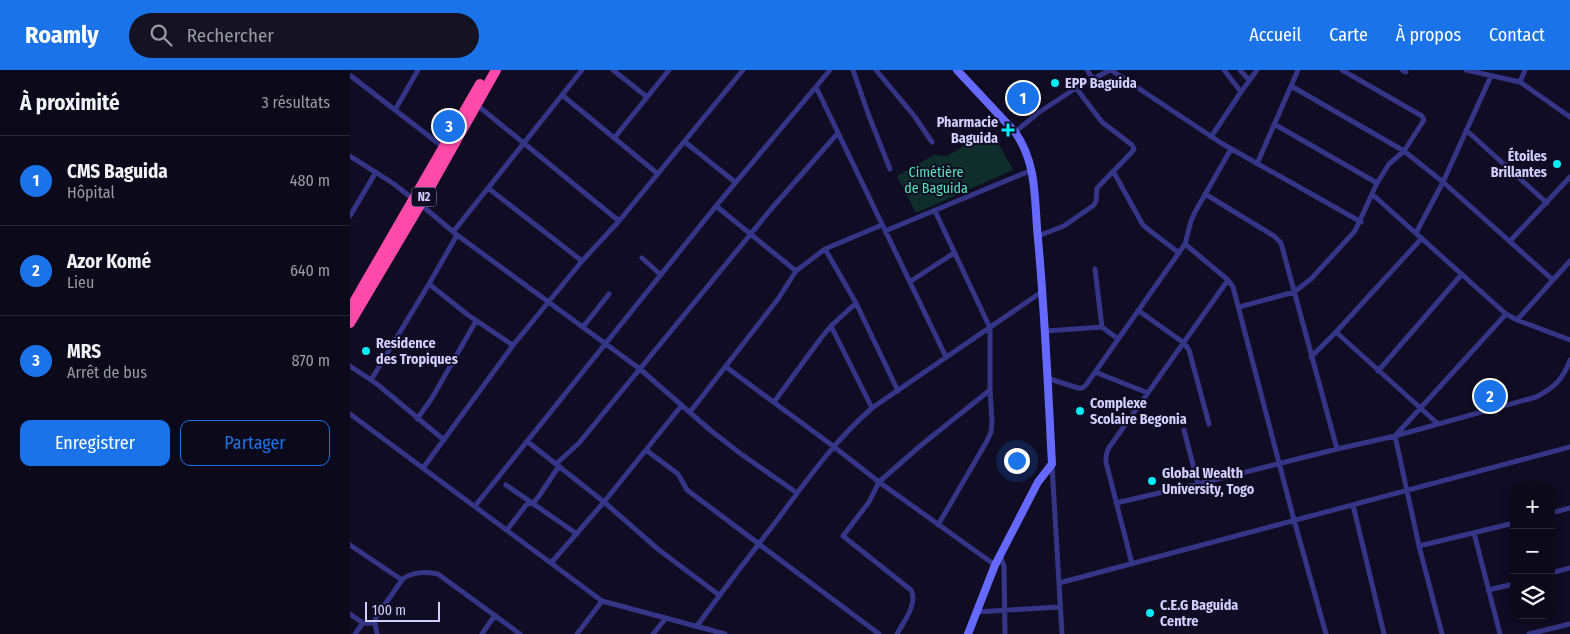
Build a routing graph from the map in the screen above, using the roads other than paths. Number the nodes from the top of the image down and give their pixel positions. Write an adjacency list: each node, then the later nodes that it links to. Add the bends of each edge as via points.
1 (354, 70): 23 (street)
2 (418, 70): 34 (street)
3 (488, 70): 45 (highway, N2)
4 (496, 70): 33 (highway, N2)
5 (582, 70): 31 (street)
6 (613, 70): 32 (street)
7 (669, 70): 32 (street)
8 (743, 70): 42 (street)
9 (830, 70): 28 (street)
10 (853, 70): 50 (street)
11 (876, 70): 43 (street)
12 (957, 70): 38 (street)
13 (1087, 70): 24 (street)
14 (1110, 70): 24 (street); 41 (street)
15 (1224, 70): 30 (street)
16 (1240, 70): 25 (street)
17 (1257, 70): 25 (street)
18 (1298, 70): 27 (street)
19 (1342, 70): 47 (street, via 1422,116 1422,125)
20 (1467, 70): 22 (street)
21 (1525, 70): 26 (street)
22 (1490, 76): 26 (street); 37 (street)
23 (351, 77): 34 (street)
24 (1093, 79): 29 (street)
25 (1249, 80): 30 (street)
26 (1520, 82): 35 (street)
27 (1291, 86): 36 (street); 47 (street)
28 (816, 87): 39 (street); 56 (street)
29 (1076, 88): 38 (street); 52 (street, via 1102,122 1134,149)
30 (1241, 92): 41 (street)
31 (562, 95): 40 (street); 44 (street)
32 (647, 96): 40 (street)
33 (476, 105): 44 (street); 62 (highway, N2)
34 (395, 110): 45 (street)
35 (1570, 117)
36 (1274, 124): 49 (street); 58 (street)
37 (1466, 130): 57 (street); 63 (street)
38 (1015, 132): 51 (street)
39 (838, 133): 69 (street); 73 (street)
40 (615, 137): 54 (street)
41 (1211, 137): 46 (street)
42 (684, 142): 54 (street); 56 (street)
43 (932, 142)
44 (523, 143): 59 (street); 67 (street)
45 (444, 147): 62 (highway, N2)
46 (1231, 149): 49 (street); 60 (street)
47 (1404, 152): 57 (street); 58 (street, via 1389,164)
48 (350, 156): 53 (street)
49 (1257, 164): 68 (street)
50 (890, 169)
51 (1032, 170): 65 (street); 74 (street)
52 (1113, 171): 74 (street, via 1097,188 1094,204 1064,226); 80 (street, via 1143,225)
53 (376, 172): 62 (street); 66 (street)
54 (658, 174): 67 (street)
55 (1570, 177): 63 (street)
56 (735, 182): 64 (street)
57 (1443, 182): 72 (street); 76 (street)
58 (1376, 183): 61 (street)
59 (488, 188): 71 (street); 82 (street)
60 (1205, 194): 77 (street, via 1190,221); 93 (street, via 1281,243)
61 (1372, 194): 68 (street); 72 (street)
62 (417, 202): 71 (street); 98 (highway, N2); 103 (highway, N2)
63 (1547, 203): 76 (street)
64 (716, 206): 73 (street); 87 (street)
65 (935, 211): 70 (street); 79 (street)
66 (350, 216)
67 (619, 222): 82 (street)
68 (1361, 222): 93 (street, via 1311,279)
69 (882, 225): 70 (street); 78 (street)
70 (885, 231): 90 (street)
71 (455, 233): 91 (street); 95 (street)
72 (1416, 233): 75 (street)
73 (750, 234): 85 (street); 120 (street)
74 (1038, 236): 92 (street)
75 (1422, 238): 86 (street); 109 (street)
76 (1510, 241): 89 (street)
77 (1185, 244): 80 (street); 88 (street)
78 (825, 249): 85 (street); 96 (street)
79 (954, 253): 90 (street); 107 (street)
80 (1179, 253): 99 (street)
81 (642, 258): 87 (street)
82 (582, 261): 95 (street)
83 (1569, 265): 89 (street)
84 (1095, 269): 106 (street)
85 (796, 271): 119 (street)
86 (1462, 274): 100 (street); 121 (street)
87 (661, 275): 112 (street)
88 (1228, 280): 97 (street); 113 (street)
89 (1553, 280): 101 (street)
90 (911, 281): 115 (street)
91 (429, 284): 102 (street); 124 (street)
92 (1044, 291): 107 (street); 108 (street)
93 (1294, 292): 97 (street); 116 (street)
94 (609, 294): 105 (street)
95 (548, 302): 105 (street); 114 (street)
96 (856, 303): 104 (street); 126 (street)
97 (1239, 307): 146 (street)
98 (350, 309)
99 (1139, 311): 110 (street); 113 (street)
100 (1506, 314): 101 (street); 131 (street)
101 (1517, 320): 111 (street)
102 (476, 321): 114 (street); 134 (street)
103 (350, 323)
104 (831, 326): 128 (street); 130 (street)
105 (583, 327): 112 (street)
106 (1102, 327): 108 (street); 110 (street)
107 (990, 328): 115 (street); 125 (street)
108 (1046, 331): 123 (street)
109 (1336, 332): 116 (street); 121 (street)
110 (1118, 339): 122 (street)
111 (1570, 340)
112 (605, 343): 120 (street); 140 (street)
113 (1184, 343): 127 (street); 136 (street, via 1192,359)
114 (514, 344): 139 (street)
115 (946, 357): 126 (street)
116 (1311, 357): 142 (street)
117 (1570, 360): 135 (street, via 1565,374 1536,397)
118 (350, 366): 124 (street)
119 (726, 367): 128 (street); 132 (street)
120 (640, 369): 129 (street); 147 (street)
121 (1378, 371): 131 (street)
122 (1095, 372): 123 (street, via 1082,388); 127 (street)
123 (1047, 378): 145 (street)
124 (371, 380): 134 (street)
125 (990, 390): 149 (street); 163 (street, via 991,432)
126 (898, 391): 130 (street)
127 (1148, 393): 156 (street, via 1108,449 1106,456)
128 (774, 402): 141 (street)
129 (682, 405): 132 (street); 144 (street)
130 (872, 408): 141 (street)
131 (1420, 408): 135 (street); 138 (street)
132 (690, 412): 153 (street, via 741,454)
133 (350, 414): 148 (street)
134 (417, 419): 139 (street)
135 (1436, 423): 138 (street)
136 (1209, 424)
137 (1184, 430): 150 (street)
138 (1394, 436): 142 (street); 152 (street)
139 (444, 440): 148 (street)
140 (528, 442): 147 (street); 158 (street)
141 (833, 446): 149 (street); 153 (street)
142 (1336, 449): 146 (street)
143 (1570, 449): 152 (street)
144 (646, 450): 154 (street); 167 (street, via 678,474 687,490)
145 (1052, 464): 170 (street, via 1038,482); 177 (street)
146 (1278, 464): 150 (street); 161 (street)
147 (557, 465): 154 (street); 155 (street, via 539,496)
148 (423, 468): 158 (street)
149 (879, 482): 163 (street); 200 (street, via 864,510 843,536 914,594 914,601)
150 (1198, 484): 156 (street)
151 (506, 485): 155 (street)
152 (1406, 492): 157 (street); 169 (street)
153 (797, 493): 167 (street)
154 (604, 502): 166 (street); 180 (street, via 659,550)
155 (531, 503): 164 (street); 166 (street)
156 (1116, 503): 172 (street)
157 (1353, 505): 161 (street); 205 (street)
158 (475, 506): 164 (street)
159 (1570, 508): 160 (street)
160 (1555, 512)
161 (1294, 520): 172 (street); 204 (street)
162 (1510, 524): 165 (street)
163 (938, 525): 173 (street)
164 (507, 530): 171 (street)
165 (1474, 533): 169 (street); 179 (street)
166 (577, 534): 171 (street)
167 (758, 544): 180 (street); 199 (street)
168 (350, 545): 176 (street)
169 (1419, 546): 206 (street)
170 (1000, 555): 173 (street); 183 (street, via 1004,566)
171 (551, 563): 181 (street)
172 (1132, 564): 177 (street)
173 (995, 565): 184 (street)
174 (1570, 568): 175 (street)
175 (1555, 572)
176 (402, 580): 186 (street, via 408,575 438,574); 188 (street)
177 (1058, 583): 182 (street)
178 (1510, 585): 179 (street)
179 (1488, 590): 207 (street)
180 (719, 595): 191 (street)
181 (602, 601): 187 (street); 196 (street)
182 (1060, 607): 183 (street); 203 (street)
183 (1004, 610): 184 (street); 202 (street)
184 (976, 612): 201 (street)
185 (350, 614): 189 (street)
186 (495, 616): 194 (street); 195 (street)
187 (666, 618): 191 (street); 197 (street)
188 (375, 622): 189 (street); 193 (street)
189 (363, 623): 192 (street)
190 (1570, 624): 208 (street)
191 (697, 626): 198 (street)
192 (355, 634)
193 (377, 634)
194 (482, 634)
195 (520, 634)
196 (577, 634)
197 (653, 634)
198 (725, 634)
199 (879, 634)
200 (897, 634)
201 (968, 634)
202 (1005, 634)
203 (1062, 634)
204 (1326, 634)
205 (1384, 634)
206 (1442, 634)
207 (1500, 634)
208 (1529, 634)

